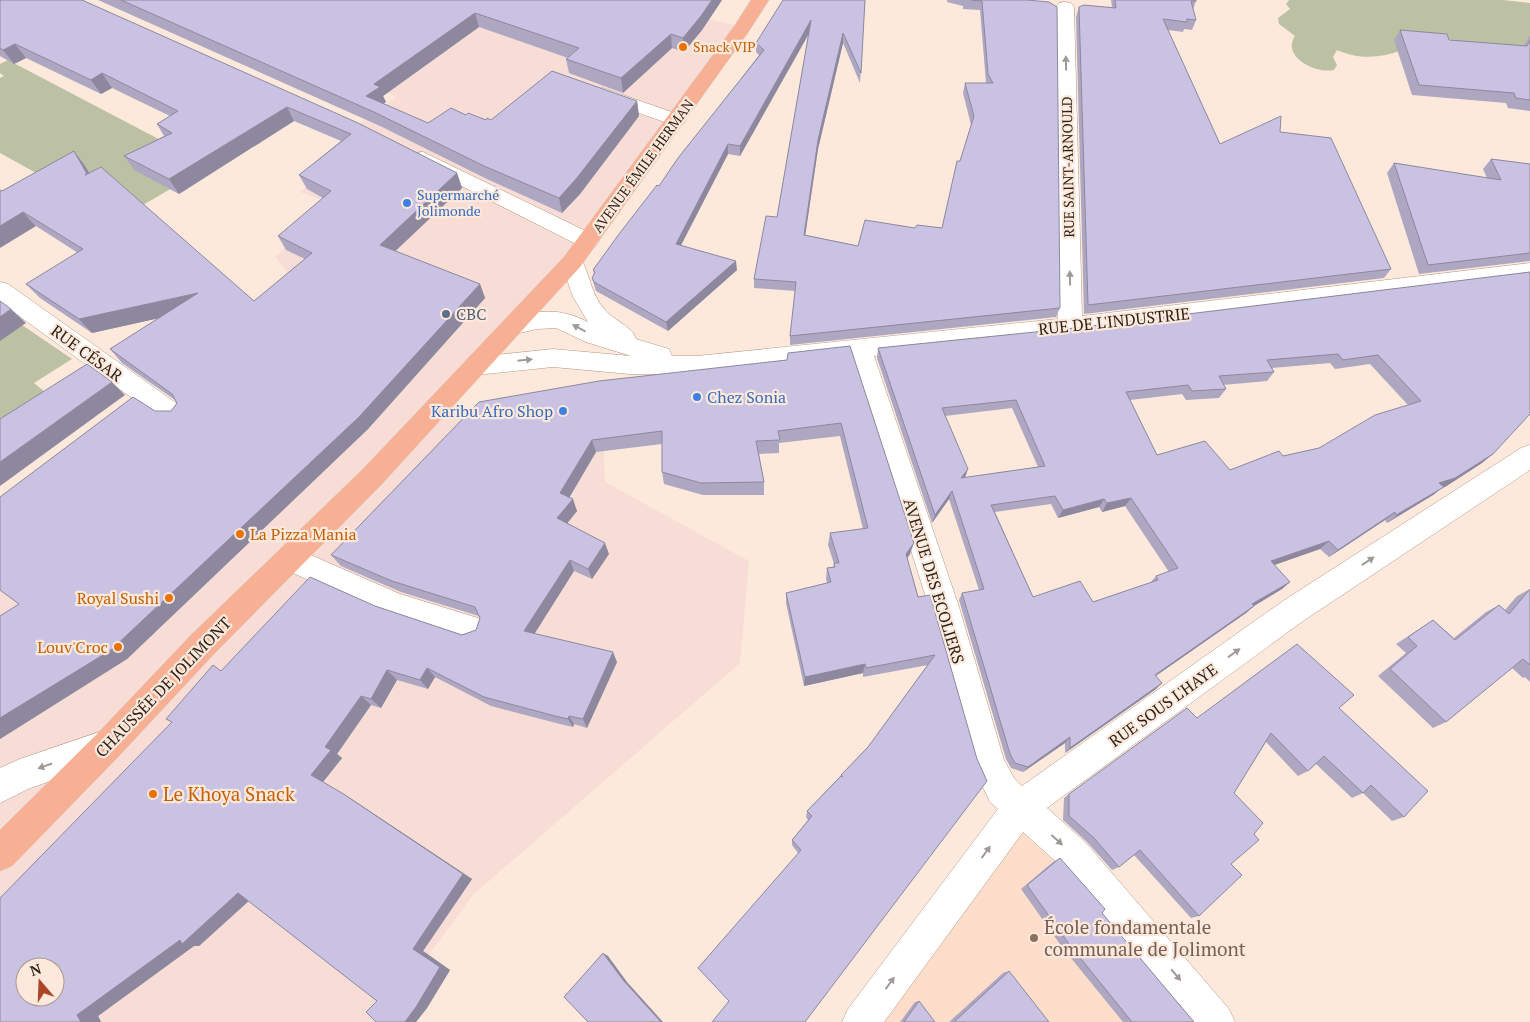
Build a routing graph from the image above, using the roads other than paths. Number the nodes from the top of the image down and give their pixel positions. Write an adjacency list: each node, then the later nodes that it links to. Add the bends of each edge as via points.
1 (760, 0): 4 (main road, AVENUE ÉMILE HERMAN)
2 (1067, 2): 11 (street, RUE SAINT-ARNOULD, one-way to 2)
3 (588, 89): 4 (street)
4 (676, 120): 6 (main road, AVENUE ÉMILE HERMAN)
5 (408, 150): 6 (street)
6 (588, 241): 7 (main road, AVENUE ÉMILE HERMAN)
7 (572, 262): 10 (main road, AVENUE ÉMILE HERMAN); 13 (street, RUE DE L'INDUSTRIE, via 582,296 604,324 623,338)
8 (1530, 271): 11 (street, RUE DE L'INDUSTRIE)
9 (0, 290): 16 (street, RUE CÉSAR)
10 (515, 325): 13 (street, RUE DE L'INDUSTRIE, one-way to 10, via 594,336 557,319); 15 (main road, AVENUE ÉMILE HERMAN)
11 (1070, 326): 12 (street, RUE DE L'INDUSTRIE)
12 (859, 348): 14 (street, RUE DE L'INDUSTRIE); 24 (street, AVENUE DES ECOLIERS, via 944,607 989,766 1002,790)
13 (658, 354): 14 (street, RUE DE L'INDUSTRIE)
14 (697, 365): 15 (street, RUE DE L'INDUSTRIE, one-way to 14, via 553,358 630,365)
15 (476, 366): 20 (main road, CHAUSSÉE DE JOLIMONT, via 372,477)
16 (146, 395): 17 (street); 18 (street, RUE CÉSAR)
17 (123, 412)
18 (174, 415)
19 (1530, 456): 24 (street, RUE SOUS L'HAYE, one-way to 19, via 1293,611)
20 (290, 558): 21 (street, via 395,606); 22 (main road, CHAUSSÉE DE JOLIMONT)
21 (470, 629)
22 (108, 745): 23 (street, one-way to 23, via 20,775); 25 (main road, CHAUSSÉE DE JOLIMONT)
23 (0, 786)
24 (1021, 807): 26 (street, RUE SOUS L'HAYE, one-way to 24); 27 (street, AVENUE DES ECOLIERS, one-way to 27, via 1074,855)
25 (0, 854)
26 (861, 1022)
27 (1216, 1022)

